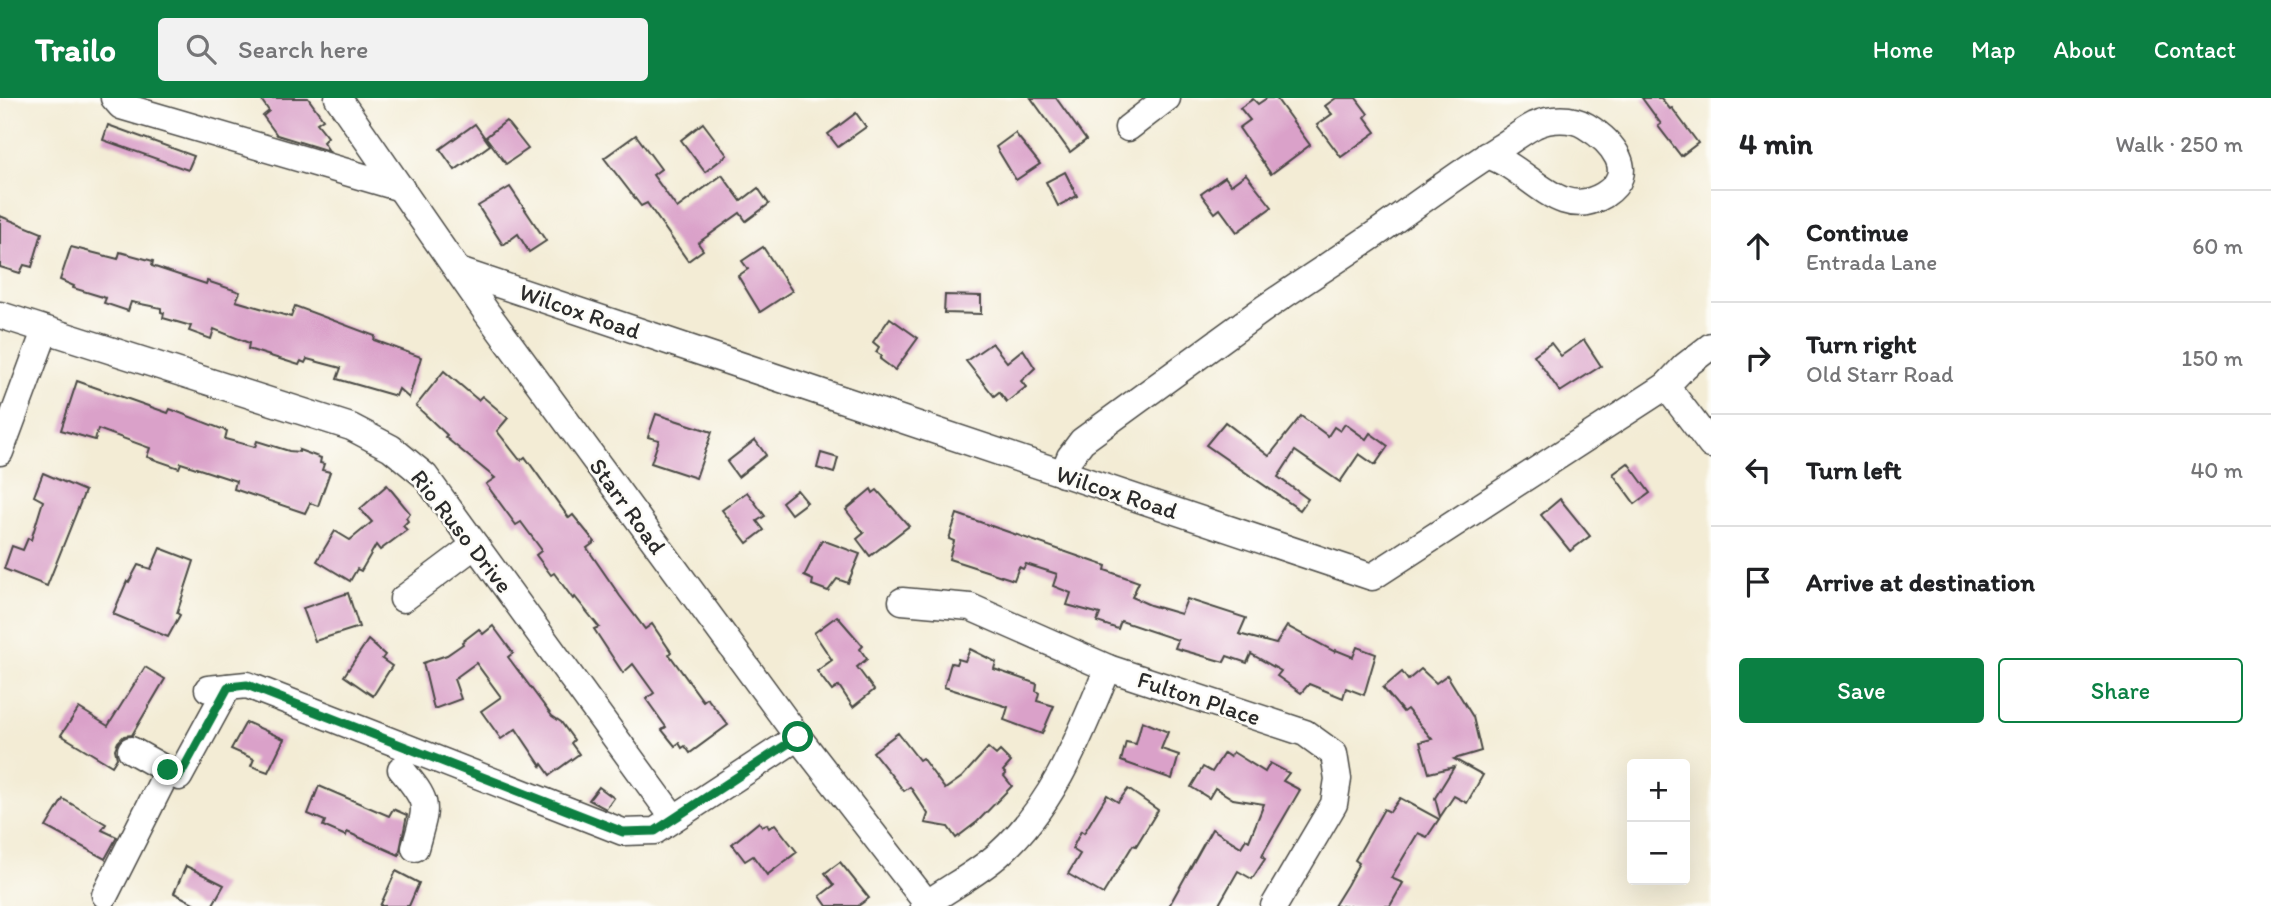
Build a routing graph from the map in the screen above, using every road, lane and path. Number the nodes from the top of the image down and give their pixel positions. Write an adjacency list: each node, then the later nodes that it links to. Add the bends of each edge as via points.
1 (114, 98): 6 (street, via 121,106)
2 (338, 98): 6 (street, Starr Road)
3 (1167, 98): 4 (street)
4 (1128, 128)
5 (1487, 155): 5 (street, via 1537,124 1573,120 1615,150 1620,178 1616,186 1594,200 1568,203 1501,159); 14 (street, via 1082,442)
6 (401, 188): 7 (street, Starr Road)
7 (459, 271): 14 (street, Wilcox Road); 19 (street, Starr Road)
8 (0, 315): 9 (street, Rio Ruso Drive)
9 (45, 331): 13 (street); 15 (street, Rio Ruso Drive, via 351,427 391,448 425,476)
10 (1711, 346): 11 (street)
11 (1666, 386): 12 (street); 14 (street, Wilcox Road, via 1372,577)
12 (1711, 445)
13 (0, 452)
14 (1063, 474)
15 (475, 544): 16 (street); 23 (street, Rio Ruso Drive)
16 (403, 599)
17 (902, 601): 18 (street, Fulton Place, via 970,607)
18 (1108, 668): 26 (street, via 1068,762 1038,812 999,854); 27 (street, Fulton Place, via 1305,733 1334,754 1338,779 1334,804)
19 (798, 737): 23 (street); 26 (street, Starr Road)
20 (131, 750): 22 (street)
21 (401, 769): 22 (street, via 247,685 218,688 179,777); 23 (street, via 623,832); 24 (street, via 423,794 425,811)
22 (168, 770): 25 (street)
23 (664, 824)
24 (415, 848)
25 (105, 895)
26 (926, 905)
27 (1274, 906)

